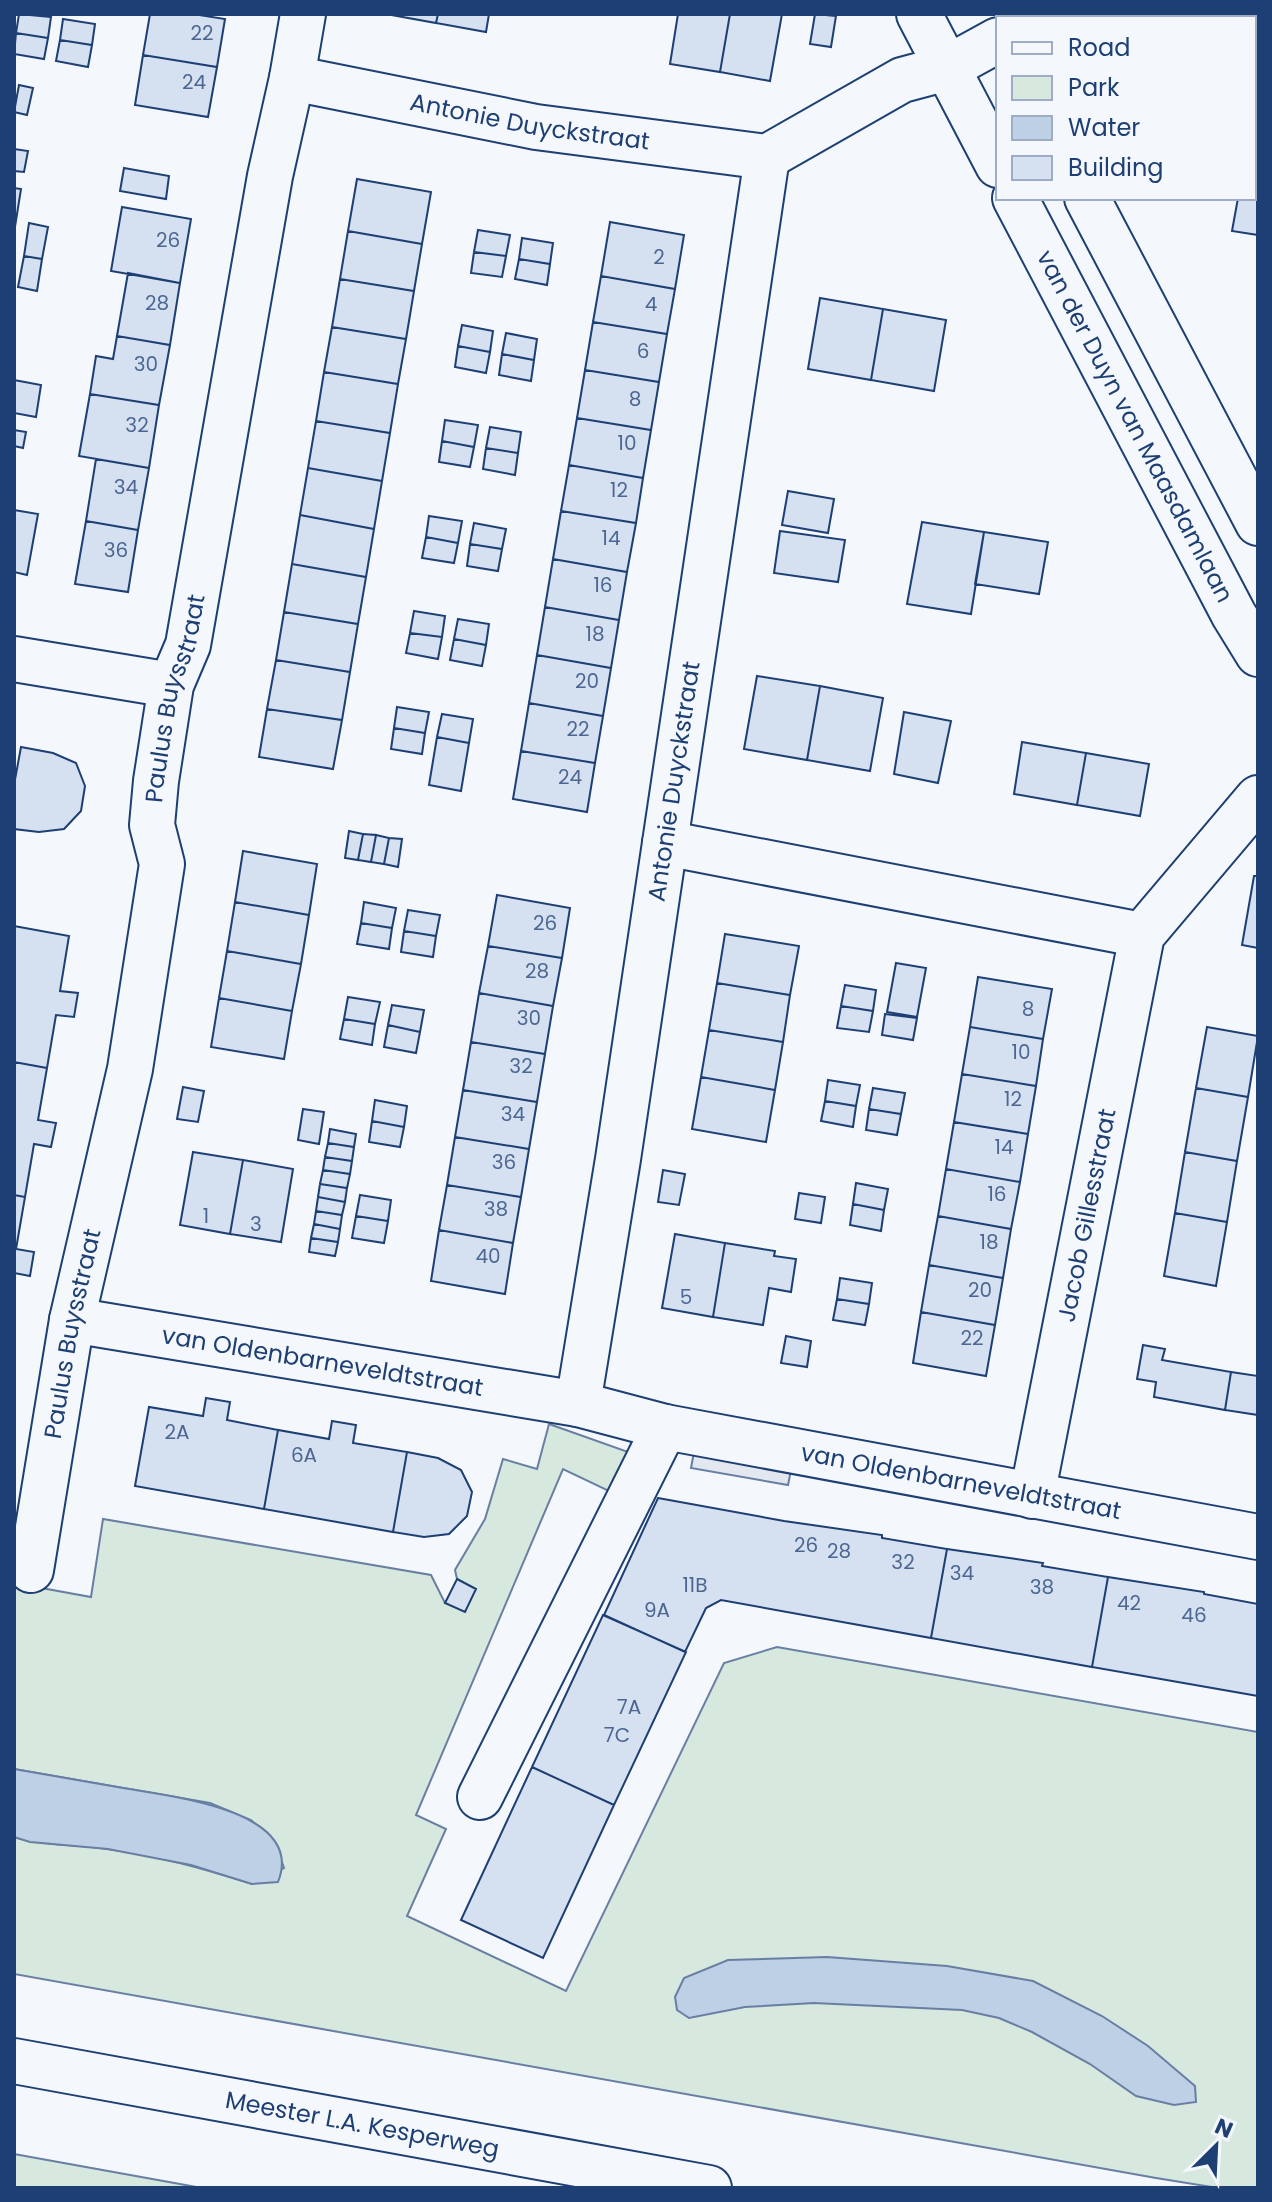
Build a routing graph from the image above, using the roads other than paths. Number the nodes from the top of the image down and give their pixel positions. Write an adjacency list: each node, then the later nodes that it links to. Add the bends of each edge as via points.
1 (303, 14): 5 (street, Paulus Buysstraat)
2 (919, 14): 4 (street)
3 (996, 41): 4 (street)
4 (947, 68): 6 (street, via 902,80); 7 (street)
5 (292, 78): 6 (street, Antonie Duyckstraat, via 536,127); 13 (street, Paulus Buysstraat, via 188,645)
6 (767, 157): 15 (street, Antonie Duyckstraat)
7 (996, 161)
8 (1016, 200): 11 (street, van der Duyn van Maasdamlaan)
9 (1088, 200): 10 (street)
10 (1258, 523)
11 (1258, 654)
12 (14, 659): 13 (street)
13 (171, 685): 17 (street, Paulus Buysstraat, via 152,825 162,864 130,1069)
14 (1258, 798): 16 (street, Jacob Gillesstraat)
15 (665, 843): 16 (street); 18 (street, Antonie Duyckstraat)
16 (1142, 935): 20 (street, Jacob Gillesstraat)
17 (72, 1320): 18 (street, van Oldenbarneveldtstraat); 22 (street, Paulus Buysstraat)
18 (578, 1404): 19 (street, van Oldenbarneveldtstraat)
19 (665, 1427): 20 (street, van Oldenbarneveldtstraat); 23 (street)
20 (1032, 1496): 21 (street, van Oldenbarneveldtstraat)
21 (1258, 1537)
22 (31, 1570)
23 (480, 1797)
24 (14, 2061): 25 (street, Meester L.A. Kesperweg)
25 (709, 2188)

